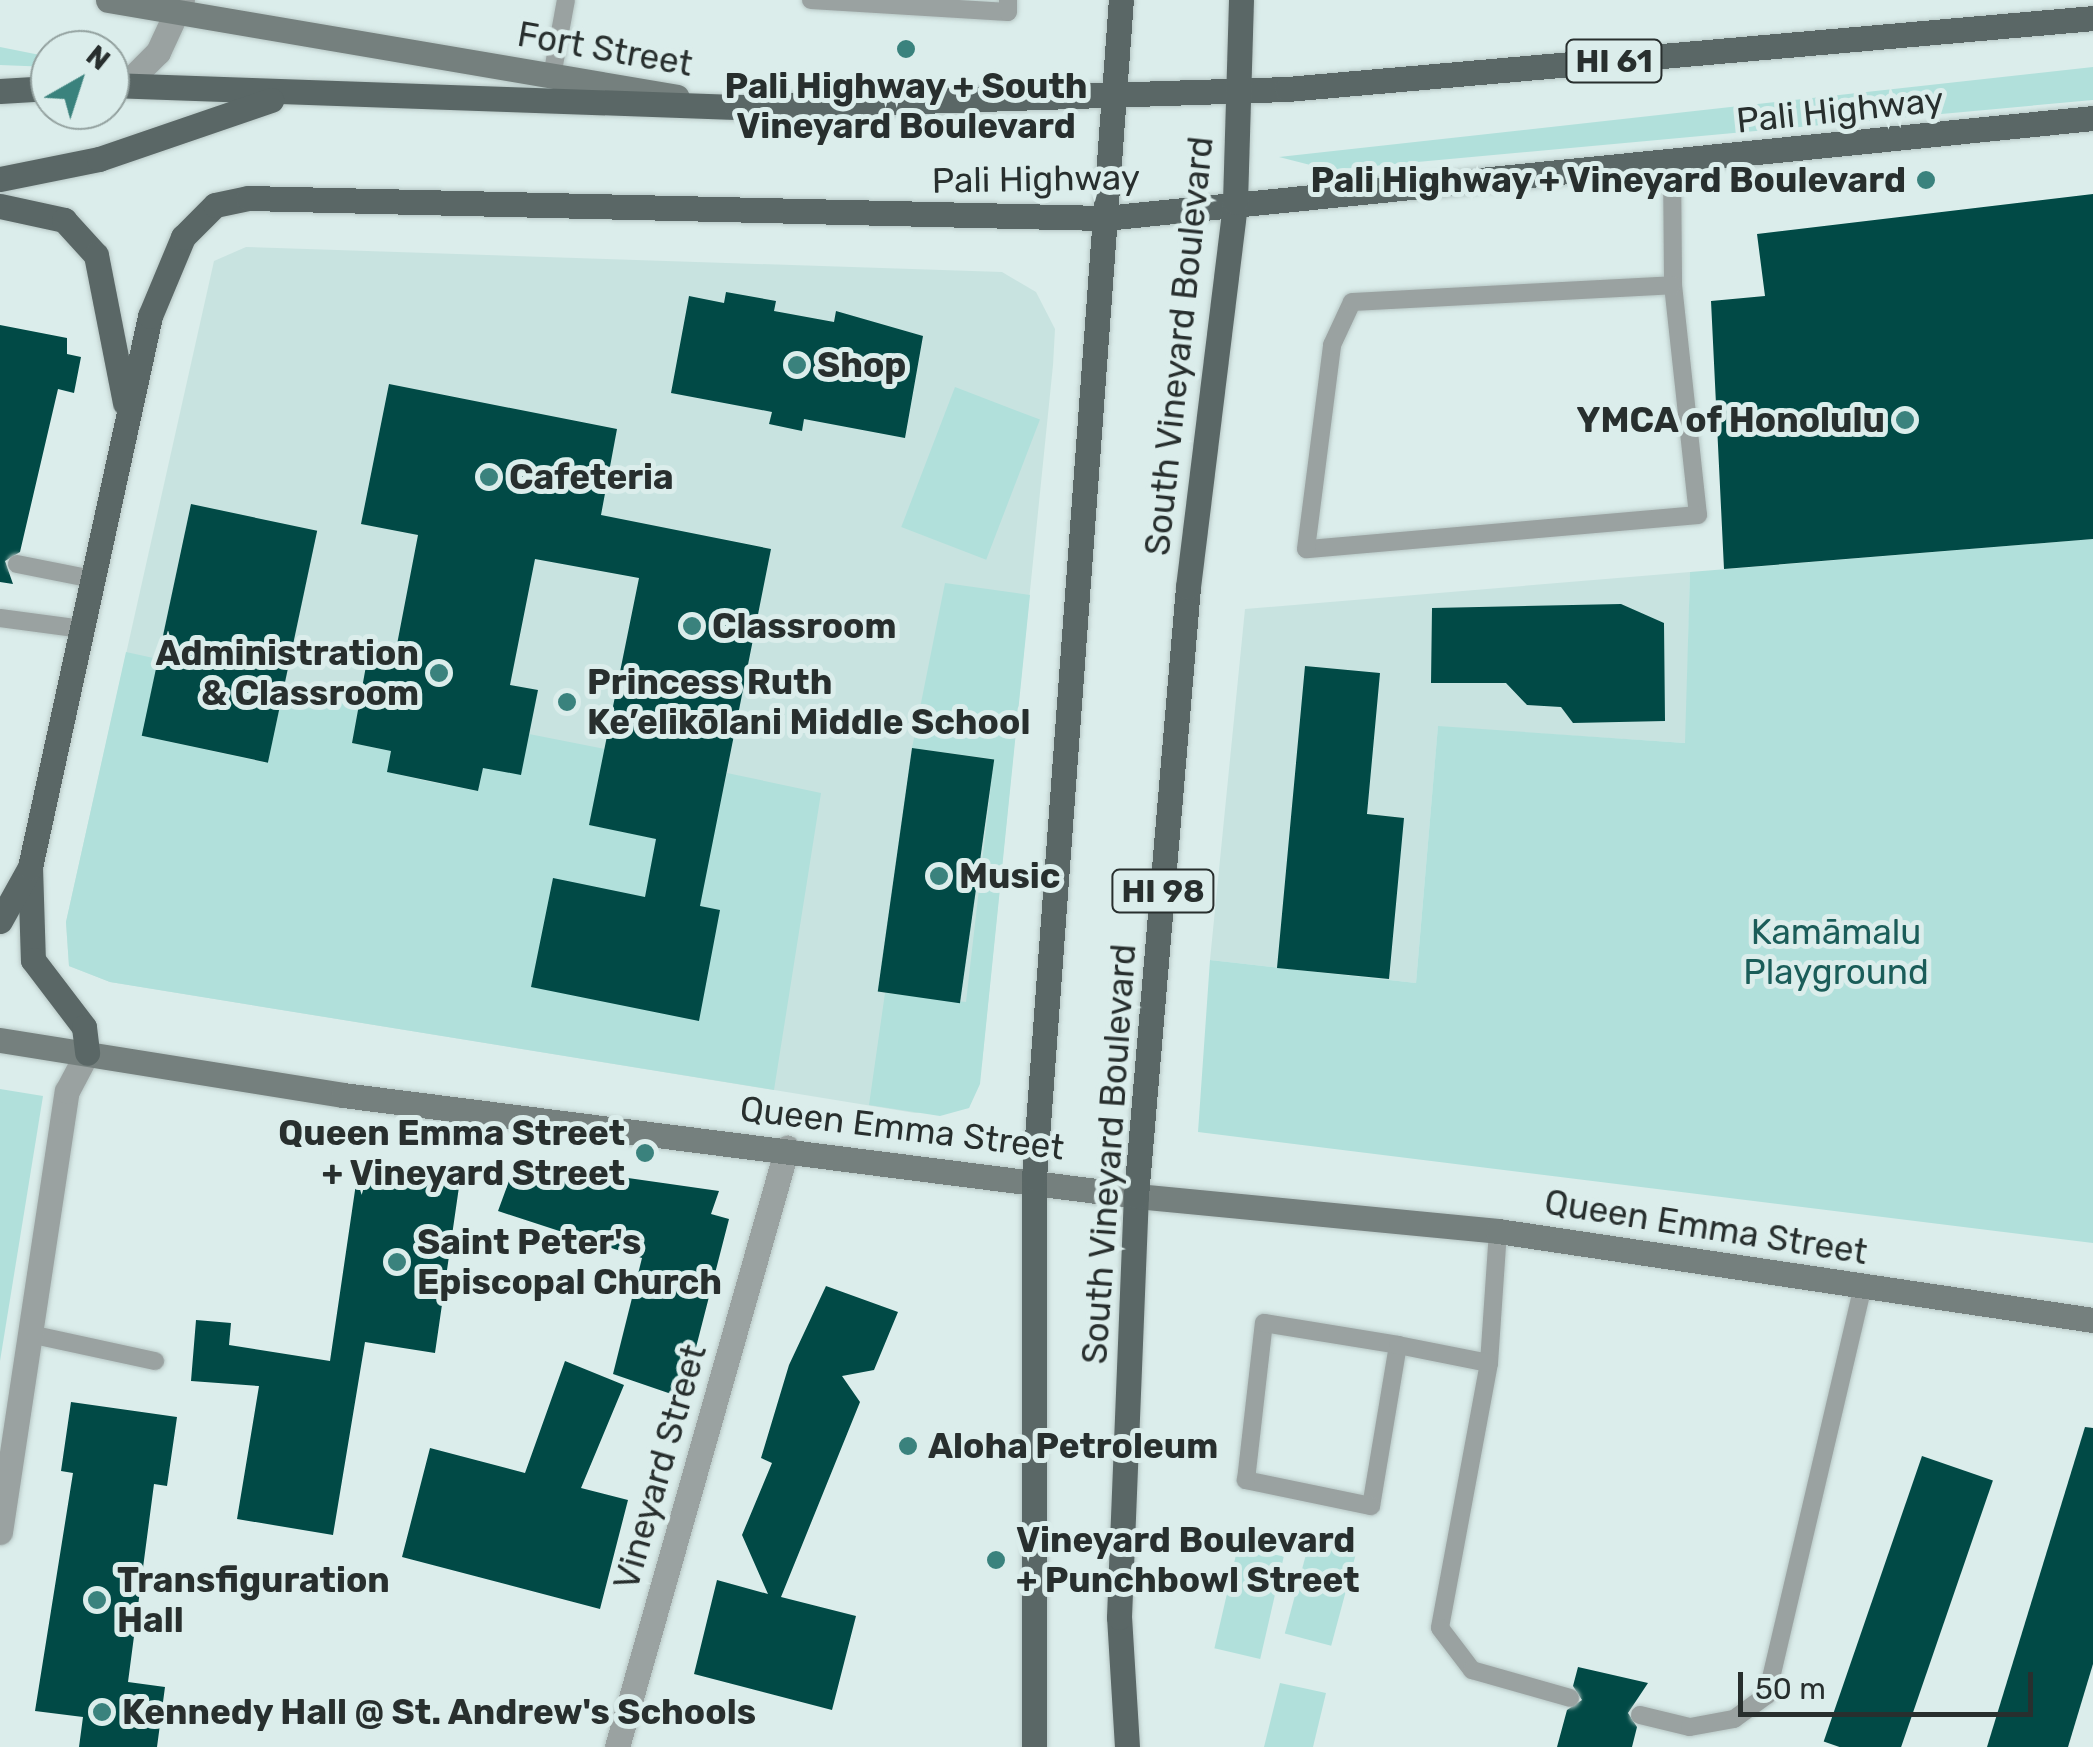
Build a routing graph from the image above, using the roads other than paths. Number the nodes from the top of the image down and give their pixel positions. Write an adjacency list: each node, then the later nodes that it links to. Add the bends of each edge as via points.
1 (108, 0): 7 (street, Fort Street)
2 (566, 0): 10 (lane)
3 (811, 0): 4 (lane, via 1008,12)
4 (1008, 0)
5 (1121, 0): 13 (main road, South Vineyard Boulevard)
6 (1241, 0): 14 (main road, HI 98)
7 (180, 6): 9 (street, via 158,52); 10 (street, Fort Street)
8 (2093, 18): 14 (main road, Pali Highway / HI 61)
9 (130, 75)
10 (552, 76): 17 (street, Fort Street)
11 (130, 86): 16 (main road, Pali Highway)
12 (30, 89): 15 (main road)
13 (1116, 90): 14 (main road, Pali Highway / HI 61); 17 (main road, Pali Highway); 23 (main road, South Vineyard Boulevard)
14 (1241, 90): 21 (main road, South Vineyard Boulevard / HI 98)
15 (0, 91)
16 (280, 96): 17 (main road, Pali Highway); 20 (main road, via 99,160)
17 (736, 107)
18 (2093, 118): 19 (main road, Pali Highway)
19 (1672, 162): 21 (main road, Pali Highway); 24 (lane)
20 (0, 180)
21 (1235, 202): 23 (main road, Pali Highway); 36 (main road, South Vineyard Boulevard / HI 98, via 1188,587)
22 (0, 206): 25 (main road, via 64,220 96,255)
23 (1105, 218): 25 (main road, Pali Highway, via 231,199 204,213 174,253); 35 (main road, South Vineyard Boulevard)
24 (1673, 285): 24 (lane, via 1698,515 1306,549 1332,345 1352,302)
25 (127, 420): 27 (main road, Pali Highway)
26 (17, 564): 27 (lane)
27 (93, 579): 29 (main road, Pali Highway)
28 (0, 618): 29 (lane)
29 (82, 629): 30 (main road, Pali Highway)
30 (30, 867): 31 (main road); 33 (main road, via 33,960 84,1027)
31 (0, 921)
32 (0, 1040): 33 (street, Queen Emma Street)
33 (88, 1054): 34 (street, Queen Emma Street); 40 (street, via 67,1091)
34 (787, 1148): 35 (street, Queen Emma Street); 47 (street, Vineyard Street)
35 (1034, 1178): 36 (street, Queen Emma Street); 48 (main road, South Vineyard Boulevard)
36 (1136, 1196): 37 (street, Queen Emma Street); 49 (main road, South Vineyard Boulevard / HI 98, via 1118,1617)
37 (1498, 1231): 38 (street, Queen Emma Street); 43 (lane)
38 (1863, 1287): 39 (street, Queen Emma Street); 46 (lane, via 1767,1696 1734,1719 1690,1727)
39 (2093, 1320)
40 (30, 1334): 42 (lane); 44 (street)
41 (1398, 1345): 41 (lane, via 1371,1506 1246,1480 1264,1323); 43 (lane)
42 (155, 1362)
43 (1489, 1364): 45 (lane, via 1440,1628 1472,1670)
44 (0, 1532)
45 (1570, 1698)
46 (1640, 1715)
47 (617, 1747)
48 (1034, 1747)
49 (1126, 1747)

